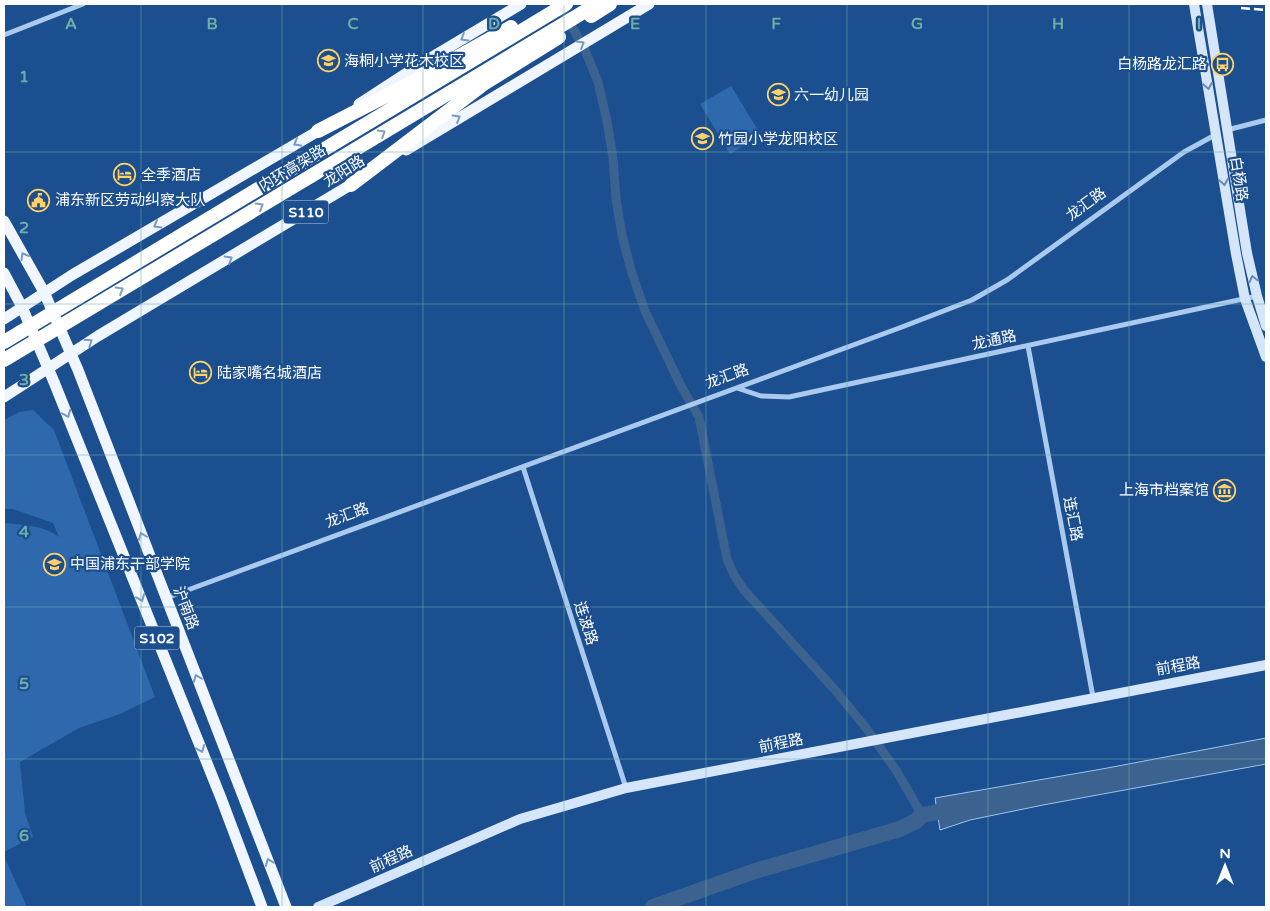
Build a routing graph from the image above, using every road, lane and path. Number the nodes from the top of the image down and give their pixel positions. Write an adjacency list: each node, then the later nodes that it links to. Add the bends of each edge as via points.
1 (82, 4): 12 (street)
2 (521, 4): 16 (main road, one-way to 16, via 404,74)
3 (556, 4): 10 (highway)
4 (566, 4): 10 (highway, 内环高架路)
5 (597, 4): 11 (highway, 内环高架路)
6 (610, 4): 11 (highway)
7 (648, 4): 18 (main road, 龙阳路 / S110, one-way to 7)
8 (1194, 4): 17 (street, 白杨路, one-way to 17)
9 (1207, 4): 15 (street, 白杨路)
10 (541, 15): 16 (highway, via 475,46); 27 (highway, 内环高架路, bridge)
11 (586, 15): 13 (highway, 内环高架路)
12 (4, 35)
13 (553, 35): 18 (highway); 31 (highway, 内环高架路, one-way to 13, bridge)
14 (1266, 120): 15 (street, 龙汇路)
15 (1227, 130): 17 (street, 龙汇路); 22 (street, 白杨路, one-way to 15)
16 (318, 131): 21 (main road, one-way to 21)
17 (1217, 134): 23 (street, 白杨路, one-way to 23); 33 (street, 龙汇路, via 1184,152 1018,273 978,296 938,314)
18 (352, 184): 29 (main road, 龙阳路 / S110, one-way to 18)
19 (4, 221): 21 (main road, S102, one-way to 19)
20 (4, 273): 24 (main road, S102)
21 (44, 292): 24 (main road); 29 (main road, 沪南路 / S102)
22 (1257, 296): 23 (street, 龙通路); 26 (street, 白杨路)
23 (1245, 299): 28 (street, 龙通路); 30 (street, 白杨路)
24 (22, 307): 25 (main road); 32 (main road, S102)
25 (4, 319)
26 (1266, 326)
27 (4, 342)
28 (1028, 346): 33 (street, 龙通路, via 789,397 761,396); 38 (street, 连汇路)
29 (71, 354): 32 (main road, 龙阳路 / S110); 36 (main road, 沪南路 / S102, one-way to 29)
30 (1266, 357)
31 (4, 360)
32 (49, 369): 34 (main road, 龙阳路 / S110); 40 (main road, S102, one-way to 40)
33 (736, 388): 35 (street, 龙汇路)
34 (4, 397)
35 (523, 467): 36 (street, 龙汇路); 39 (street, 连波路)
36 (166, 598): 41 (main road, 沪南路 / S102, one-way to 36)
37 (1266, 665): 38 (street, 前程路)
38 (1093, 697): 39 (street, 前程路)
39 (626, 788): 42 (street, 前程路, via 520,819)
40 (262, 907)
41 (286, 907)
42 (318, 907)

